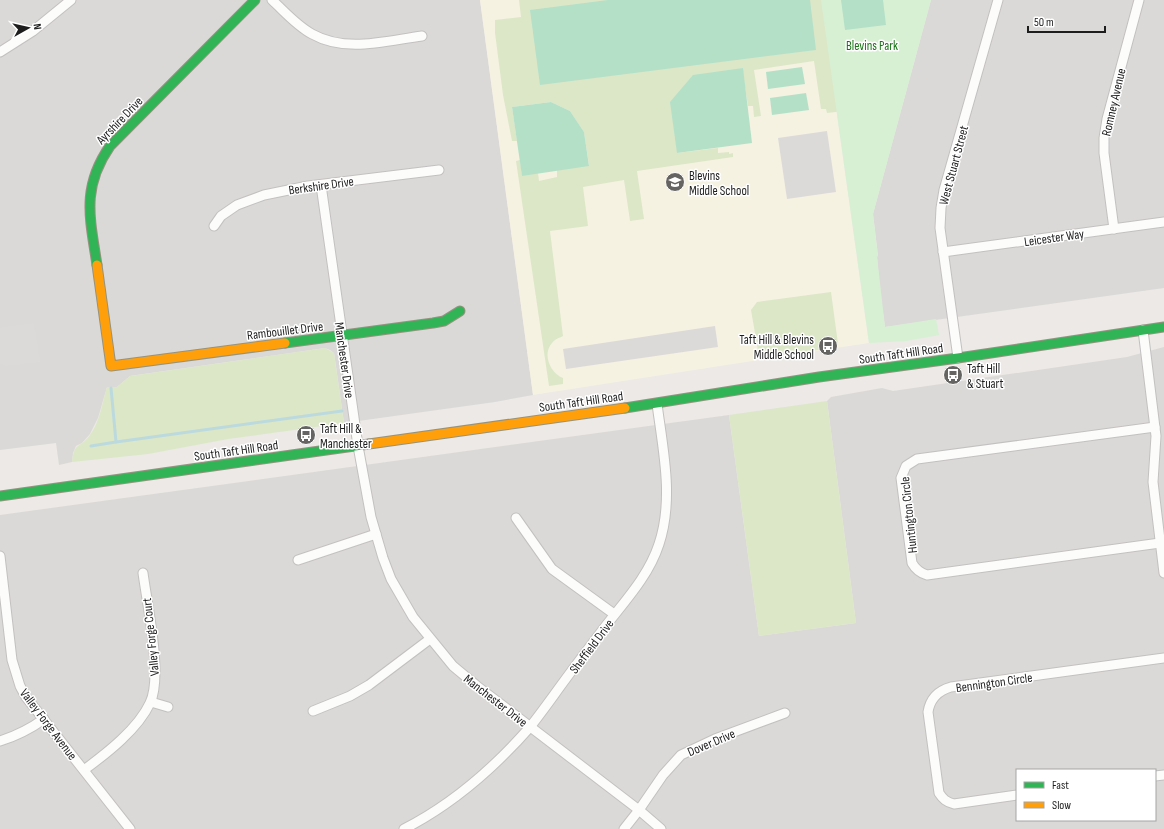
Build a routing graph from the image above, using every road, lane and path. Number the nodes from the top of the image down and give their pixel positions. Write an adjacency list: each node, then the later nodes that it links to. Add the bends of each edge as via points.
1 (71, 0): 7 (street, via 33,31)
2 (255, 0): 19 (main road, Ayrshire Drive, via 100,159 91,186 90,214)
3 (272, 0): 6 (street, via 311,34 337,43 358,45)
4 (998, 0): 13 (street, West Stuart Street, via 944,190 940,228)
5 (1139, 0): 12 (street, Romney Avenue, via 1104,138)
6 (422, 36)
7 (0, 52)
8 (439, 170): 9 (street, Berkshire Drive)
9 (321, 185): 11 (street, Berkshire Drive, via 281,191 252,199 221,216); 17 (street, Manchester Drive)
10 (1164, 222): 12 (street, Leicester Way)
11 (214, 226)
12 (1114, 229): 13 (street, Leicester Way)
13 (943, 252): 18 (street, West Stuart Street)
14 (460, 311): 17 (main road, Rambouillet Drive, via 434,324)
15 (1164, 327): 16 (main road, South Taft Hill Road)
16 (1143, 330): 18 (main road, South Taft Hill Road); 21 (street)
17 (342, 336): 19 (main road, Rambouillet Drive); 22 (street, Manchester Drive)
18 (958, 358): 20 (main road, South Taft Hill Road, via 819,377)
19 (111, 366)
20 (657, 404): 22 (main road, South Taft Hill Road); 31 (street, Sheffield Drive, via 666,492 665,520 651,564)
21 (1155, 427): 26 (street, via 1153,482); 26 (street, Huntington Circle, via 917,459 906,466 901,478 912,563 916,569 927,575)
22 (358, 446): 23 (main road, South Taft Hill Road); 25 (street, Manchester Drive)
23 (0, 496)
24 (516, 518): 31 (street, via 552,569)
25 (376, 534): 28 (street); 32 (street, Manchester Drive, via 391,580 413,617)
26 (1160, 543): 30 (street)
27 (0, 556): 38 (street, Valley Forge Avenue, via 12,660 20,686)
28 (298, 560)
29 (143, 573): 34 (street, Valley Forge Court, via 154,649 155,680)
30 (1164, 573)
31 (614, 614): 39 (street, Sheffield Drive)
32 (430, 639): 36 (street, via 369,685); 39 (street, Manchester Drive, via 453,666)
33 (1164, 658): 42 (street, Bennington Circle, via 951,687 939,692 933,698 928,712 939,793 942,798 954,804)
34 (151, 702): 35 (street); 41 (street, Valley Forge Court, via 135,726 108,752)
35 (168, 707)
36 (313, 711)
37 (785, 714): 43 (street, Dover Drive, via 715,739 680,755)
38 (44, 719): 40 (street, via 16,736); 41 (street, Valley Forge Avenue)
39 (530, 726): 43 (street, Manchester Drive); 45 (street, Sheffield Drive, via 486,773 438,810)
40 (0, 741)
41 (84, 770): 44 (street, Valley Forge Avenue)
42 (1016, 795)
43 (639, 810): 46 (street, Dover Drive); 47 (street, Manchester Drive)
44 (130, 829)
45 (404, 829)
46 (624, 829)
47 (661, 829)

